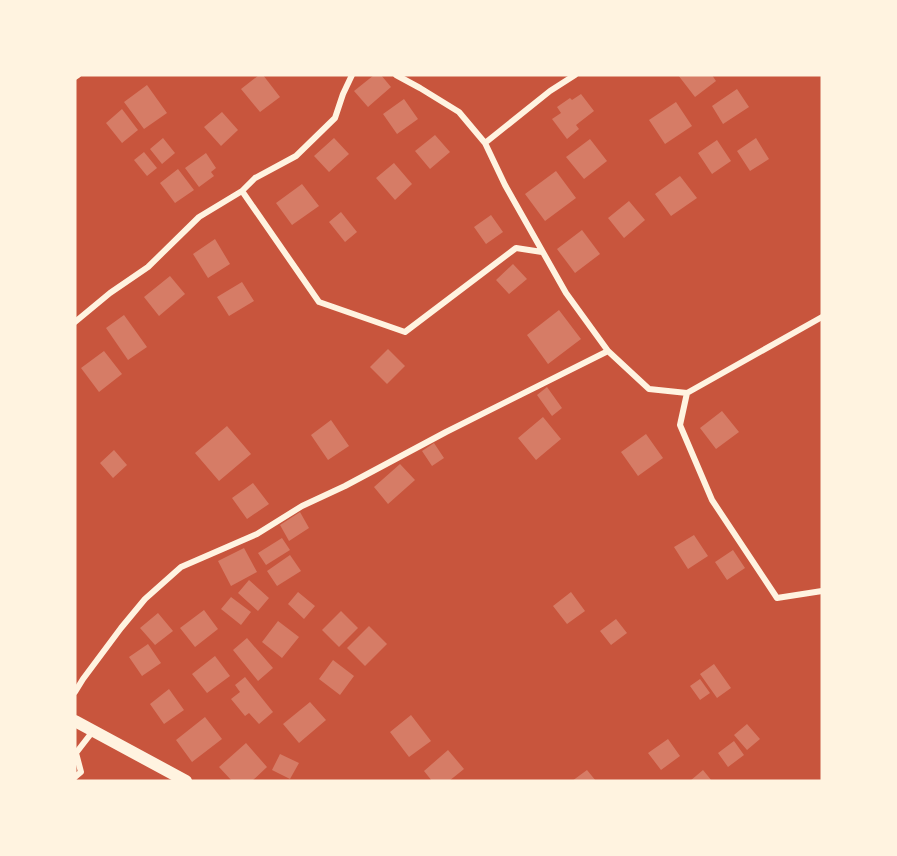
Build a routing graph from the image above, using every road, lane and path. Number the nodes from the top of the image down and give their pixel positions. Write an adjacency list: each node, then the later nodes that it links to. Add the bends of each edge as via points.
1 (352, 75): 5 (street, via 335,118 296,156 255,178)
2 (396, 75): 4 (street, via 459,112)
3 (575, 75): 4 (street)
4 (485, 144): 6 (street)
5 (242, 191): 6 (street, via 319,302 405,332 516,248); 8 (street, via 199,217 148,267)
6 (542, 252): 9 (street)
7 (822, 317): 10 (street)
8 (75, 322)
9 (608, 351): 10 (street, via 649,389); 12 (street, via 302,506 257,534 181,567 145,599)
10 (687, 393): 11 (street, via 680,425 712,500 777,598)
11 (822, 591)
12 (75, 692)
13 (75, 721): 14 (main road)
14 (93, 731): 15 (street, via 76,753 81,772); 16 (main road)
15 (75, 777)
16 (186, 781)

